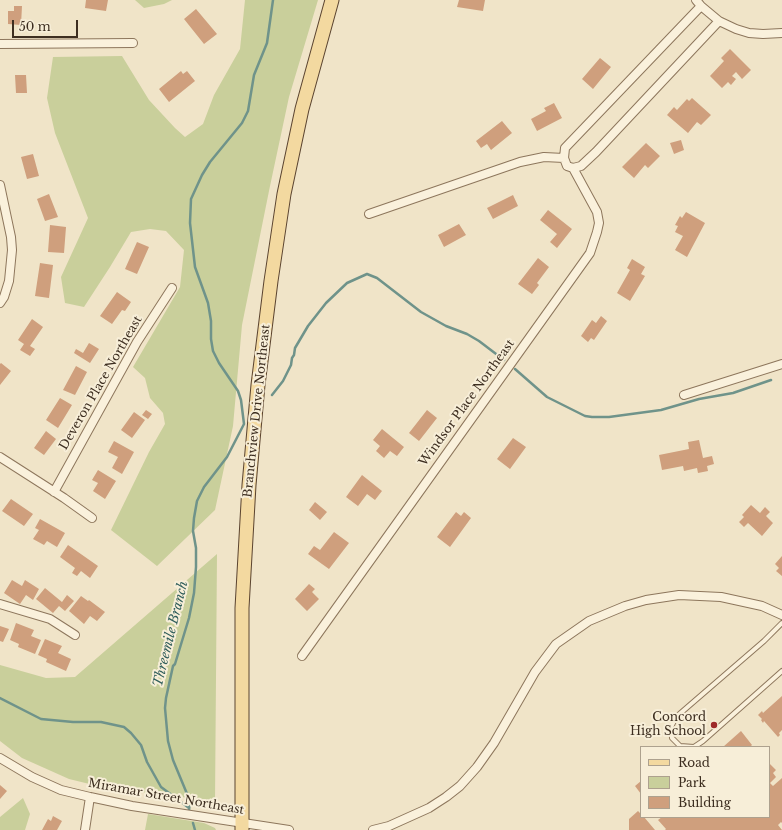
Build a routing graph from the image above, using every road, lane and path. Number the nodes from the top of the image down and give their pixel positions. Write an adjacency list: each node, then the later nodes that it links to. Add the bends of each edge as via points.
1 (332, 0): 28 (main road, Branchview Drive Northeast, via 302,109 284,194 258,385 242,608)
2 (698, 3): 3 (street); 7 (street, via 566,148)
3 (719, 21): 4 (street, via 749,33); 8 (street, via 596,152 581,166)
4 (782, 33)
5 (133, 43): 6 (street)
6 (0, 44)
7 (564, 158): 8 (street, Windsor Place Northeast, via 567,166); 10 (street, via 544,157 520,162)
8 (573, 168): 22 (street, Windsor Place Northeast, via 597,212 597,232 590,253)
9 (0, 184): 12 (street, via 12,250 9,281)
10 (369, 214)
11 (172, 288): 16 (street, Deveron Place Northeast, via 136,342)
12 (0, 303)
13 (782, 364): 14 (street)
14 (684, 395)
15 (0, 457): 16 (street)
16 (54, 492): 17 (street)
17 (92, 518)
18 (0, 604): 21 (street, via 50,619)
19 (782, 615): 31 (street, via 762,606 721,597 679,595 625,606 589,621 556,644 524,689 494,743 460,786 428,808 389,826)
20 (782, 623): 24 (lane, via 676,717 671,727 672,738)
21 (75, 635)
22 (302, 656)
23 (782, 671): 25 (lane)
24 (680, 746)
25 (696, 746)
26 (0, 758): 27 (street, Miramar Street Northeast, via 61,790)
27 (90, 797): 28 (street, Miramar Street Northeast); 29 (street)
28 (242, 826): 30 (street, Miramar Street Northeast)
29 (85, 830)
30 (289, 830)
31 (373, 830)

